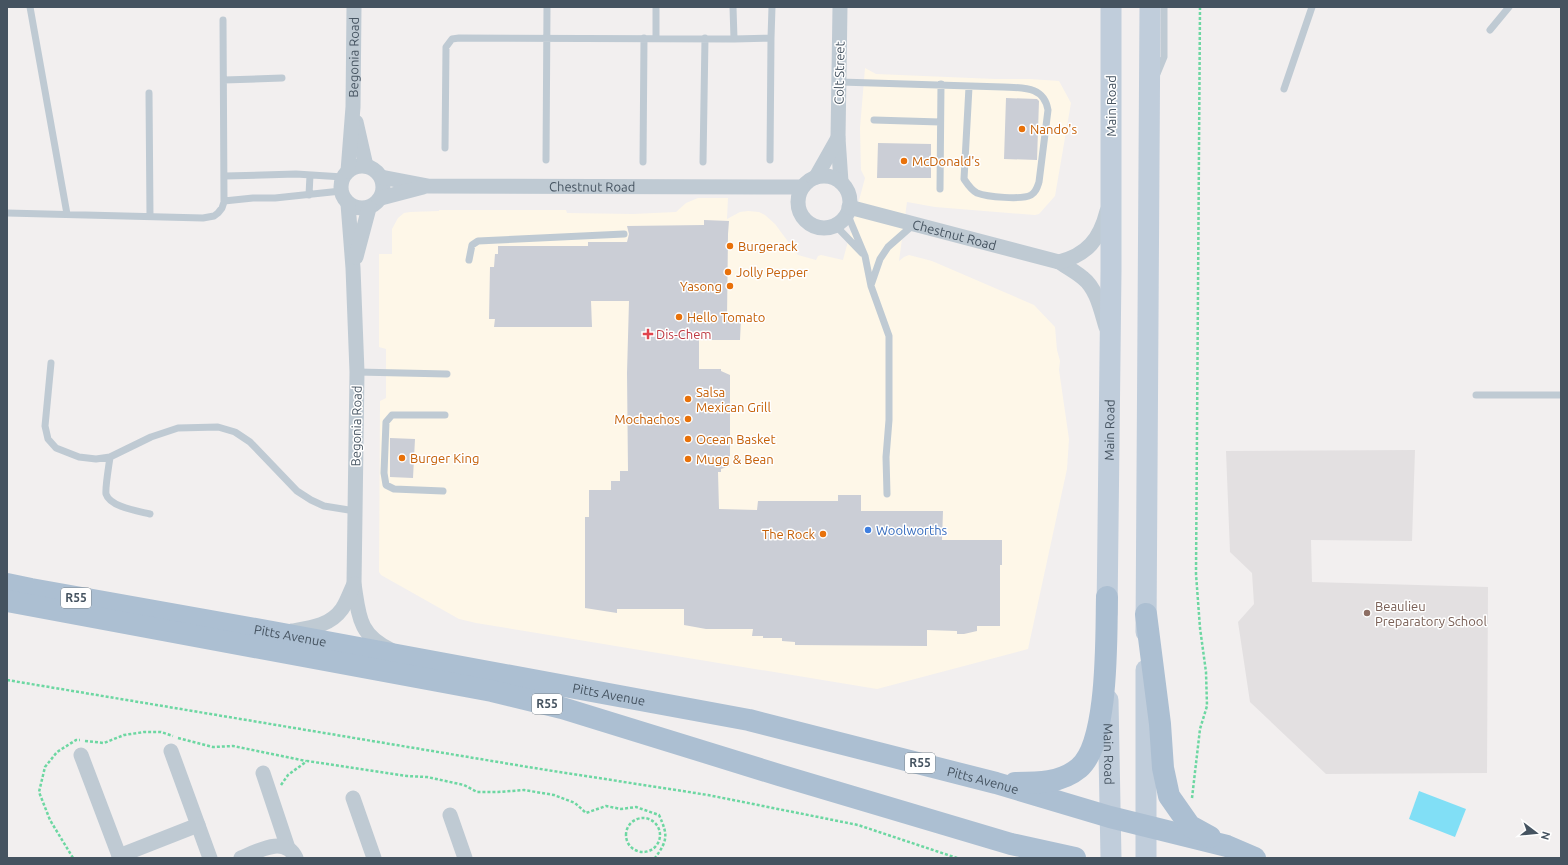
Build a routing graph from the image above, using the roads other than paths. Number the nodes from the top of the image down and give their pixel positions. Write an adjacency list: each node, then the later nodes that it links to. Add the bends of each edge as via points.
1 (30, 7): 57 (lane)
2 (354, 7): 29 (street, Begonia Road)
3 (547, 7): 15 (lane)
4 (656, 7): 17 (lane)
5 (733, 7): 19 (lane)
6 (772, 7): 20 (lane)
7 (840, 7): 23 (street, Colt Street)
8 (1111, 7): 50 (main road, Main Road)
9 (1150, 7): 28 (main road)
10 (1164, 7): 28 (lane, via 1164,57)
11 (1312, 7): 26 (lane)
12 (1509, 7): 14 (lane)
13 (223, 20): 22 (lane)
14 (1490, 30)
15 (547, 38): 16 (lane); 33 (lane, via 458,38 449,42 446,47); 34 (lane)
16 (644, 38): 17 (lane); 36 (lane)
17 (656, 38): 18 (lane)
18 (705, 38): 19 (lane); 37 (lane)
19 (734, 38): 20 (lane)
20 (771, 38): 35 (lane)
21 (282, 78): 22 (lane)
22 (224, 80): 40 (lane)
23 (840, 82): 24 (lane); 32 (street, Colt Street)
24 (941, 84): 25 (lane); 31 (lane)
25 (969, 87): 25 (lane, via 1030,90 1041,94 1047,104 1039,182 1036,191 1030,196 1016,198 978,193 964,179)
26 (1284, 89)
27 (148, 93): 58 (lane)
28 (1149, 96): 83 (main road)
29 (353, 107): 38 (street, Begonia Road); 44 (street, Begonia Road)
30 (874, 120): 31 (lane)
31 (940, 122): 48 (lane)
32 (838, 138): 42 (street, Colt Street); 43 (street, Colt Street)
33 (445, 148)
34 (546, 160)
35 (770, 160)
36 (643, 162)
37 (703, 162)
38 (366, 166): 41 (street); 44 (street, via 360,166)
39 (310, 175): 40 (lane); 44 (lane); 49 (lane)
40 (225, 176): 52 (lane)
41 (381, 177): 45 (street, Chestnut Road); 51 (street)
42 (816, 177): 43 (street, via 824,175); 47 (street)
43 (841, 182): 55 (street, via 849,196)
44 (345, 186): 49 (lane); 54 (street, via 354,207); 65 (street, Begonia Road)
45 (428, 186): 46 (street, Chestnut Road); 51 (street, Chestnut Road)
46 (756, 187): 47 (street, Chestnut Road); 53 (street, Chestnut Road)
47 (802, 187): 53 (street, via 798,195)
48 (940, 189)
49 (309, 195): 52 (lane)
50 (1111, 196): 64 (street, via 1105,221 1096,240 1085,251); 67 (main road, Main Road)
51 (381, 198): 54 (street)
52 (224, 200): 58 (lane, via 222,208 214,216)
53 (798, 204): 59 (street, via 804,219 811,224 819,228)
54 (369, 208): 65 (street, Begonia Road)
55 (848, 210): 59 (street, via 842,220); 60 (street, Chestnut Road); 62 (lane)
56 (7, 213): 57 (lane)
57 (67, 214): 58 (lane)
58 (150, 216)
59 (835, 225): 62 (lane)
60 (913, 225): 64 (street, Chestnut Road); 66 (lane, via 888,248 880,260)
61 (624, 234): 63 (lane, via 478,241 472,245)
62 (865, 256): 66 (lane)
63 (469, 260)
64 (1059, 262): 67 (street, Chestnut Road, via 1084,279 1091,288 1098,300)
65 (353, 268): 69 (street, Begonia Road)
66 (871, 286): 76 (lane, via 889,336)
67 (1110, 342): 81 (main road, Main Road)
68 (51, 363): 74 (lane, via 45,426 48,439 56,448 79,457)
69 (357, 372): 70 (lane); 77 (street, Begonia Road)
70 (448, 374)
71 (1476, 395): 72 (lane)
72 (1561, 395)
73 (445, 415): 75 (lane, via 392,416 386,422 386,485 394,489)
74 (110, 457): 77 (lane, via 151,437 178,428 218,427 235,432 250,442 297,491 310,500 324,506); 78 (lane, via 106,493 110,501)
75 (443, 492)
76 (887, 494)
77 (355, 510): 80 (street, Begonia Road)
78 (150, 514)
79 (7, 584): 84 (main road, Pitts Avenue / R55)
80 (354, 584): 84 (street, via 342,609 333,619 307,629); 85 (street, via 361,620 370,637)
81 (1107, 597): 89 (main road, via 1106,673 1097,735 1090,754 1079,767 1056,780 1035,783); 92 (main road, Main Road)
82 (7, 601): 95 (main road, Pitts Avenue / R55, via 492,691 562,708)
83 (1146, 614): 94 (main road); 96 (main road, via 1163,768 1169,796 1190,826)
84 (278, 633): 85 (main road, Pitts Avenue / R55)
85 (410, 658): 89 (main road, Pitts Avenue / R55, via 749,720)
86 (171, 751): 93 (street)
87 (81, 755): 98 (street)
88 (263, 772): 97 (street)
89 (996, 782): 92 (main road, Pitts Avenue / R55)
90 (353, 798): 101 (street)
91 (450, 815): 102 (street)
92 (1110, 817): 94 (main road, R55); 105 (main road, Main Road)
93 (198, 825): 98 (street); 99 (street)
94 (1146, 825): 96 (main road, R55); 106 (main road)
95 (1011, 844): 103 (main road); 104 (main road, Pitts Avenue / R55)
96 (1227, 846): 107 (main road, R55)
97 (292, 853): 100 (street, via 280,846 268,847)
98 (120, 857)
99 (210, 858)
100 (241, 858)
101 (374, 858)
102 (465, 858)
103 (1042, 858)
104 (1075, 858)
105 (1111, 858)
106 (1146, 858)
107 (1255, 858)

